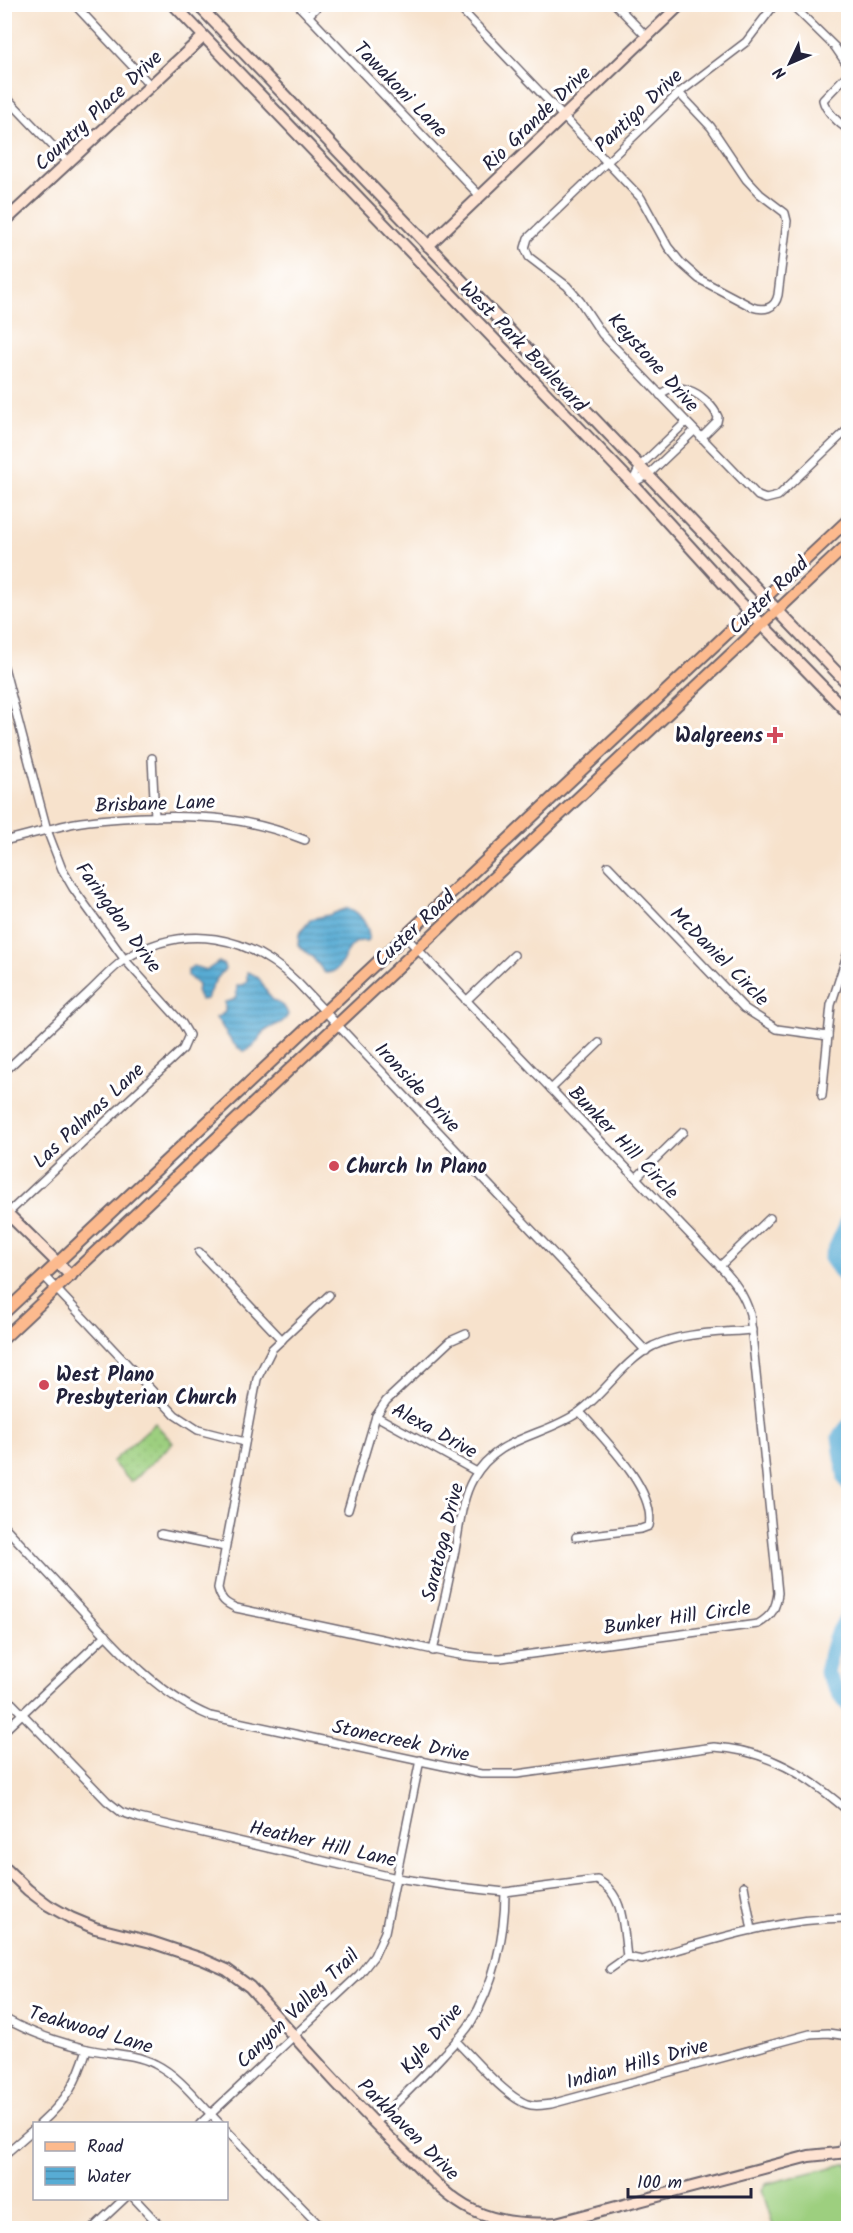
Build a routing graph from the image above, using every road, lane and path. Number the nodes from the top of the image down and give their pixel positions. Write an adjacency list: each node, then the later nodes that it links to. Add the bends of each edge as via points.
1 (74, 4): 17 (street)
2 (173, 4): 13 (main road, West Park Boulevard)
3 (197, 4): 12 (main road, West Park Boulevard)
4 (297, 4): 11 (street, Tawakoni Lane)
5 (320, 4): 11 (street)
6 (456, 4): 20 (street)
7 (615, 4): 14 (street)
8 (681, 4): 14 (main road, Rio Grande Drive)
9 (775, 4): 18 (street, Pantigo Drive, via 746,42)
10 (791, 4): 15 (street)
11 (308, 16): 24 (street, Tawakoni Lane)
12 (216, 25): 13 (street, Country Place Drive); 27 (main road, West Park Boulevard)
13 (203, 37): 17 (main road, Country Place Drive); 28 (main road, West Park Boulevard)
14 (647, 37): 20 (main road, Rio Grande Drive)
15 (849, 66)
16 (849, 74): 21 (street, via 823,100)
17 (151, 86): 22 (main road, Country Place Drive)
18 (679, 93): 23 (street, Pantigo Drive); 23 (street, via 711,127 746,179 781,208 786,217 774,304 766,309 752,307 699,279 668,247 641,198)
19 (4, 96): 22 (street)
20 (564, 117): 23 (street); 24 (main road, Rio Grande Drive)
21 (849, 129)
22 (68, 162): 25 (main road, Country Place Drive)
23 (607, 162): 26 (street, Pantigo Drive)
24 (480, 196): 27 (main road, Rio Grande Drive)
25 (4, 222)
26 (526, 243): 31 (street, Keystone Drive, via 528,257 567,286 603,334)
27 (428, 246): 28 (street, Rio Grande Drive); 29 (main road, West Park Boulevard)
28 (416, 258): 30 (main road, West Park Boulevard)
29 (519, 341): 30 (main road); 36 (main road, West Park Boulevard)
30 (506, 353): 37 (main road, West Park Boulevard)
31 (660, 395): 32 (street, Keystone Drive); 35 (street, via 669,389 690,390 716,412 717,423)
32 (686, 422): 34 (street, Keystone Drive); 36 (street)
33 (849, 429): 35 (street, Keystone Drive, via 778,496 766,499 758,496)
34 (694, 431): 35 (street, Keystone Drive); 36 (street)
35 (701, 438)
36 (644, 471): 37 (street); 37 (street); 40 (main road, West Park Boulevard)
37 (632, 483): 42 (main road, West Park Boulevard)
38 (849, 520): 40 (main road, Custer Road)
39 (849, 544): 41 (main road, Custer Road)
40 (766, 598): 41 (main road, West Park Boulevard); 42 (main road, Custer Road)
41 (778, 611): 43 (main road, Custer Road); 45 (main road, West Park Boulevard)
42 (751, 613): 43 (main road, West Park Boulevard); 53 (main road, Custer Road)
43 (763, 626): 46 (main road, West Park Boulevard); 54 (main road, Custer Road)
44 (4, 667): 49 (street, Faringdon Drive)
45 (849, 684)
46 (849, 713)
47 (152, 758): 48 (street)
48 (155, 817): 49 (street, Brisbane Lane, via 77,823); 50 (street, Brisbane Lane, via 228,818 276,828)
49 (47, 830): 51 (street, Brisbane Lane); 57 (street, Faringdon Drive, via 73,888)
50 (305, 840)
51 (4, 841)
52 (608, 866): 62 (street, McDaniel Circle, via 744,1008 777,1029)
53 (405, 936): 54 (street, Bunker Hill Circle); 59 (main road, Custer Road)
54 (417, 949): 58 (street, Bunker Hill Circle); 60 (main road, Custer Road)
55 (849, 952): 62 (street, via 831,1005)
56 (514, 955): 58 (street)
57 (124, 960): 59 (street, Ironside Drive, via 155,946 192,938 236,943 283,968); 61 (street, Faringdon Drive); 64 (street, Ironside Drive)
58 (466, 1001): 65 (street, Bunker Hill Circle)
59 (324, 1011): 60 (street, Ironside Drive); 72 (main road, Custer Road)
60 (337, 1025): 75 (main road, Custer Road); 83 (street, Ironside Drive)
61 (189, 1035): 69 (street, Las Palmas Lane, via 183,1049)
62 (828, 1036): 66 (street)
63 (599, 1043): 65 (street)
64 (4, 1072)
65 (551, 1089): 68 (street, Bunker Hill Circle)
66 (822, 1096)
67 (683, 1132): 68 (street)
68 (636, 1178): 73 (street, Bunker Hill Circle)
69 (6, 1213): 72 (main road)
70 (770, 1218): 73 (street)
71 (198, 1252): 82 (street)
72 (58, 1263): 74 (main road, Custer Road); 75 (main road)
73 (720, 1266): 79 (street, Bunker Hill Circle, via 738,1285)
74 (44, 1276): 76 (street); 78 (main road, Custer Road)
75 (71, 1276): 76 (main road, Custer Road)
76 (57, 1289): 81 (main road, Custer Road); 86 (street, via 175,1415 208,1434)
77 (329, 1295): 82 (street, Bunker Hill Circle)
78 (4, 1313)
79 (752, 1330): 83 (street, Saratoga Drive, via 678,1338); 94 (street, Bunker Hill Circle, via 778,1593 773,1612 758,1624 501,1658)
80 (466, 1334): 85 (street, via 450,1341 386,1401)
81 (4, 1338)
82 (282, 1340): 86 (street, Bunker Hill Circle, via 272,1349 257,1379)
83 (646, 1352): 84 (street, Saratoga Drive, via 636,1357)
84 (580, 1412): 87 (street, Saratoga Drive, via 511,1442 488,1458); 91 (street, via 624,1460 644,1497 651,1520 650,1526 641,1529)
85 (376, 1416): 87 (street, Alexa Drive); 88 (street)
86 (245, 1442): 92 (street, Bunker Hill Circle)
87 (477, 1473): 94 (street, Saratoga Drive, via 464,1507)
88 (348, 1510)
89 (4, 1526): 93 (street, Stonecreek Drive)
90 (161, 1534): 92 (street)
91 (576, 1537)
92 (225, 1547): 94 (street, Bunker Hill Circle, via 218,1588 220,1599 236,1608)
93 (106, 1635): 96 (street); 98 (street, Stonecreek Drive, via 156,1684 210,1716)
94 (433, 1651)
95 (4, 1695): 96 (street, Heather Hill Lane)
96 (22, 1714): 97 (street); 101 (street, Heather Hill Lane, via 122,1812)
97 (4, 1731)
98 (420, 1760): 99 (street, Stonecreek Drive, via 481,1774 517,1774 714,1747 734,1748 793,1771); 101 (street, Canyon Valley Trail)
99 (849, 1812)
100 (4, 1867): 110 (main road, Parkhaven Drive, via 28,1890 70,1918 227,1970 250,1987)
101 (397, 1878): 103 (street, Heather Hill Lane); 110 (street, Canyon Valley Trail, via 385,1932 374,1956)
102 (744, 1886): 105 (street)
103 (505, 1892): 106 (street, Heather Hill Lane, via 597,1880 618,1899); 111 (street, Kyle Drive, via 502,1936 491,1979 469,2025)
104 (849, 1918): 105 (street, via 795,1921)
105 (752, 1930): 106 (street, via 642,1960)
106 (627, 1957): 107 (street)
107 (610, 1968)
108 (4, 2018): 112 (street, Teakwood Lane, via 25,2030)
109 (849, 2036): 111 (street, Indian Hills Drive, via 810,2034 535,2106 507,2091)
110 (294, 2037): 113 (street, Canyon Valley Trail); 117 (main road, Parkhaven Drive)
111 (456, 2041): 117 (street, Kyle Drive)
112 (87, 2049): 113 (street, Teakwood Lane, via 158,2065); 114 (street, via 67,2097)
113 (210, 2114): 115 (street, Canyon Valley Trail); 116 (street, Teakwood Lane)
114 (42, 2122)
115 (202, 2122)
116 (218, 2122)
117 (375, 2124): 121 (main road, Parkhaven Drive, via 438,2185 471,2210 501,2220 533,2224 556,2223 809,2156)
118 (849, 2128): 121 (street)
119 (33, 2130): 122 (street)
120 (228, 2132): 127 (street)
121 (845, 2152)
122 (4, 2155)
123 (123, 2200): 125 (street)
124 (135, 2200): 126 (street)
125 (93, 2229)
126 (162, 2229)
127 (321, 2229)

